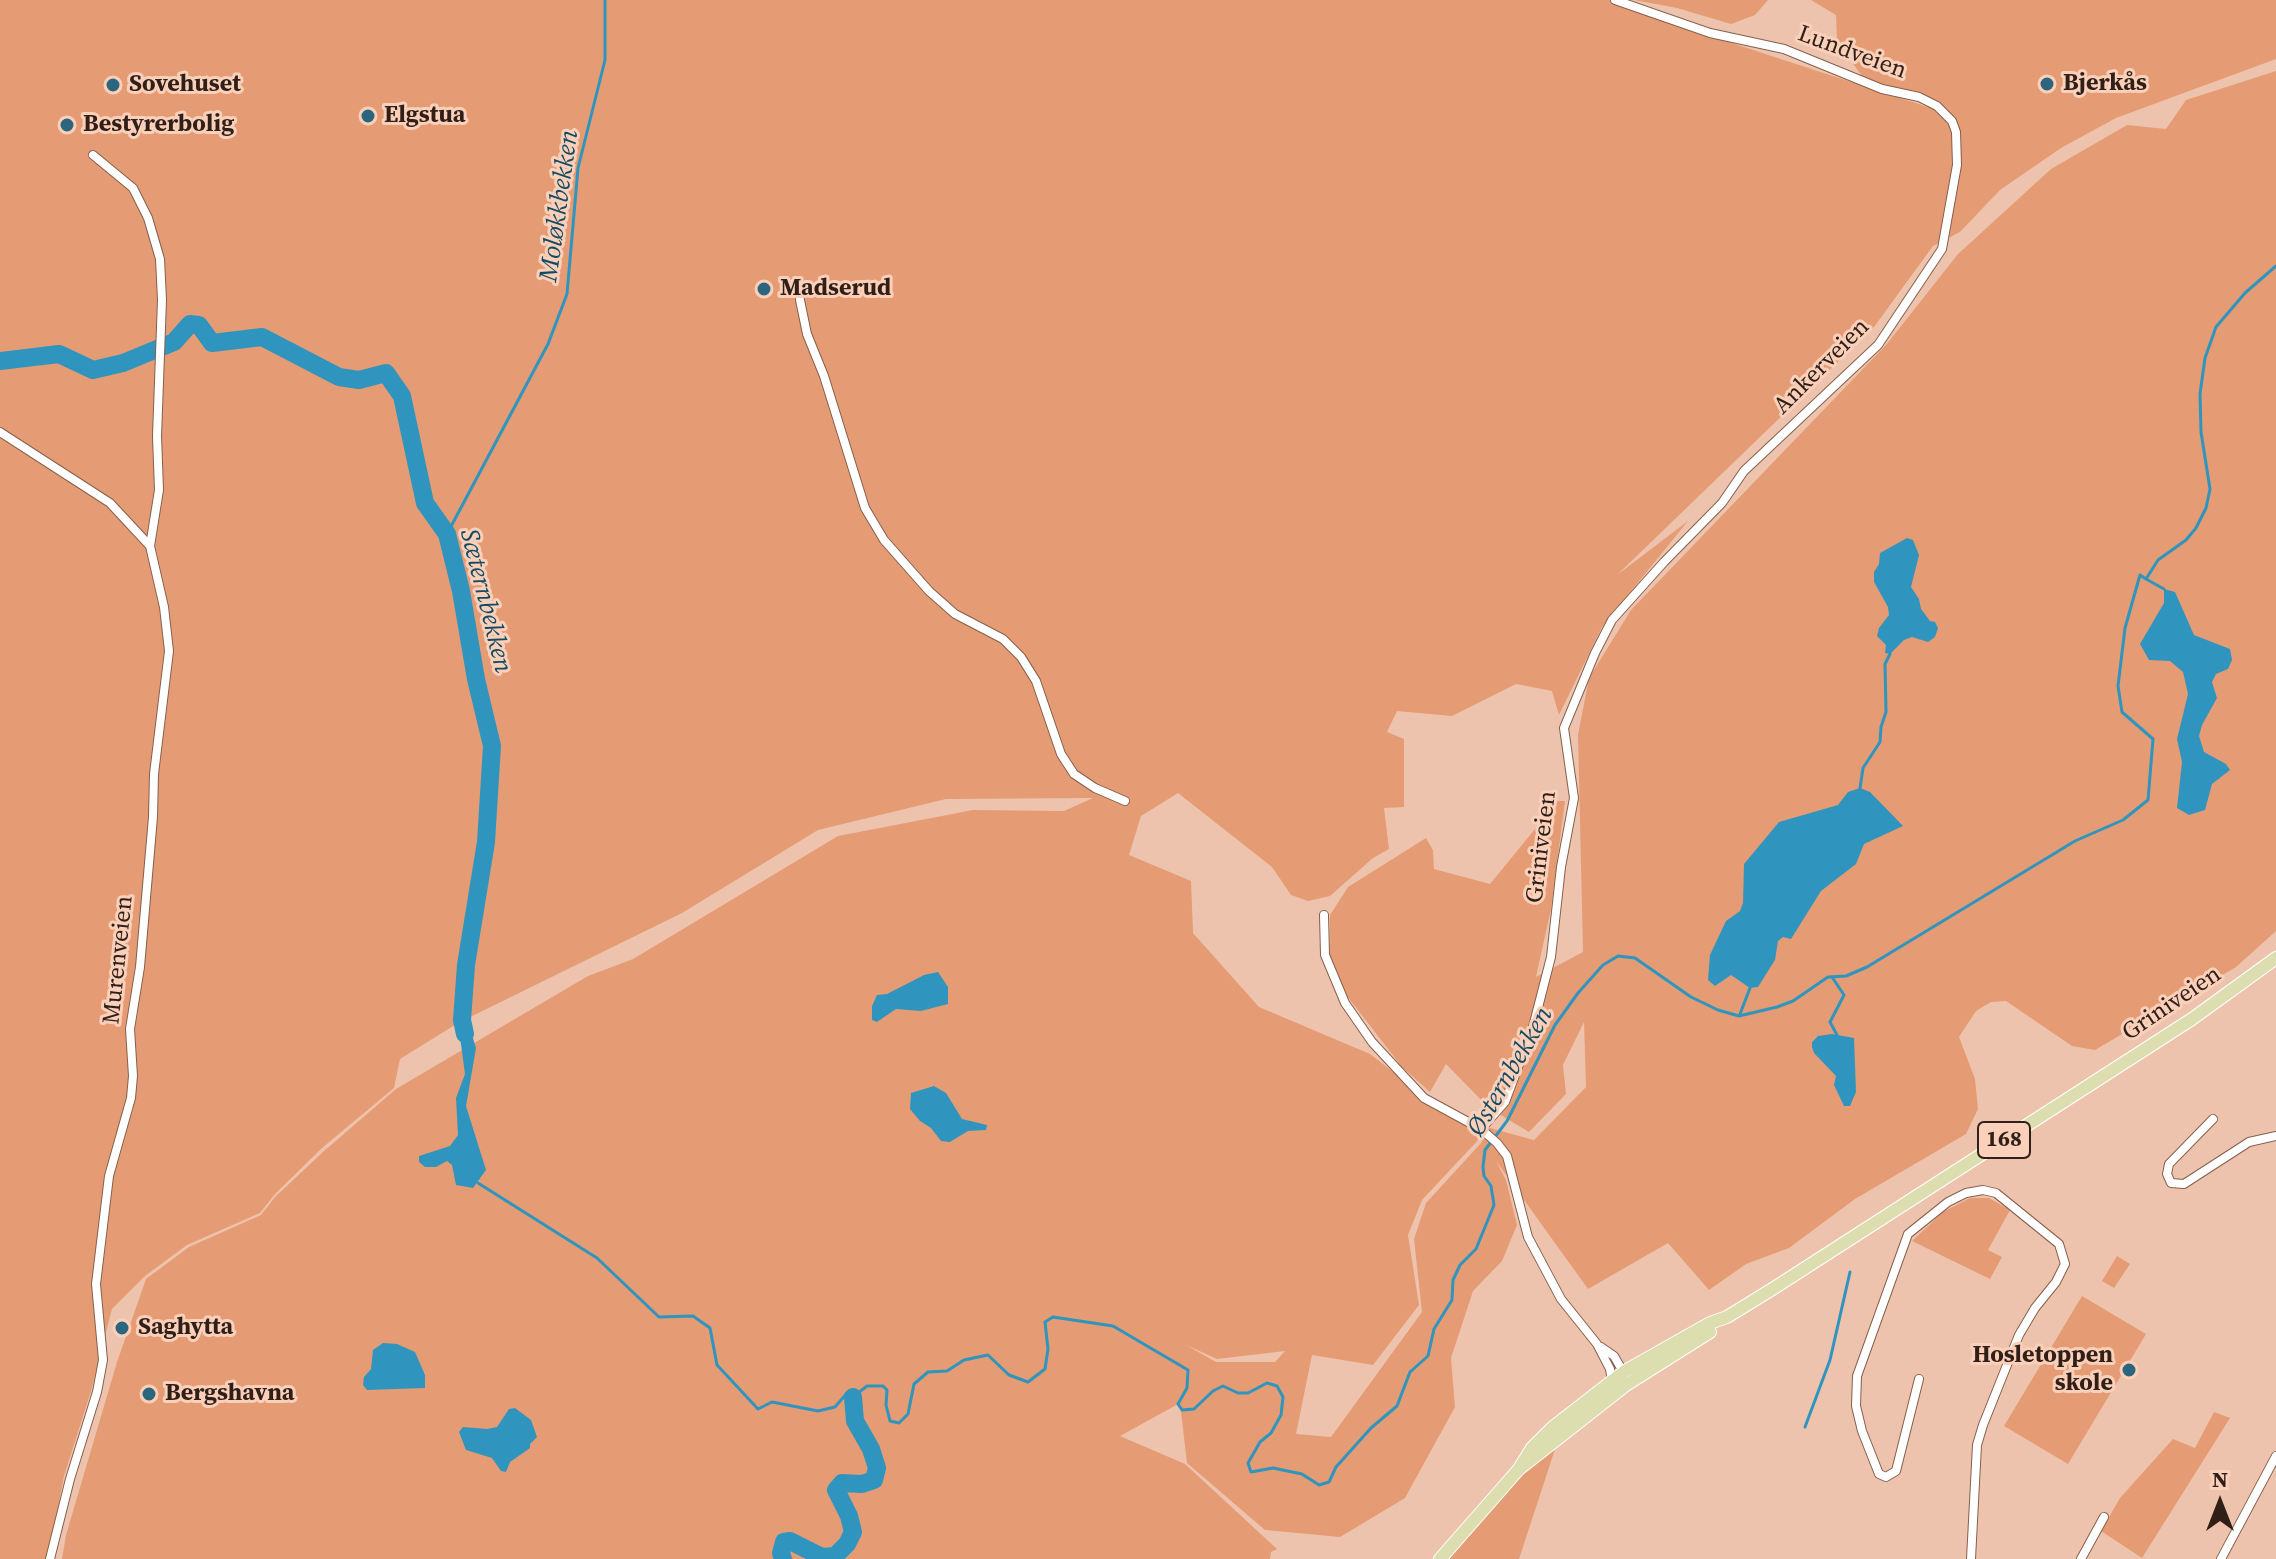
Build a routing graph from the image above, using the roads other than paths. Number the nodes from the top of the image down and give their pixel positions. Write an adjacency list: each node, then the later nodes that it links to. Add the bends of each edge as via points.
1 (1615, 0): 3 (street, Lundveien, via 1710,33 1784,49 1937,106 1952,121 1957,145)
2 (93, 155): 7 (street, via 133,188 160,259 159,490)
3 (1945, 242): 6 (street, Ankerveien, via 1878,345)
4 (800, 300): 8 (street, via 865,508 884,540 955,614 1003,639 1021,657 1074,774)
5 (0, 432): 7 (street, via 110,503)
6 (1744, 471): 12 (street, Griniveien, via 1722,503 1612,620 1570,711 1564,728 1573,806 1551,957 1533,1027 1505,1102)
7 (150, 546): 21 (street, Murenveien, via 169,651 130,1029 131,1098 109,1176 96,1284 103,1360)
8 (1125, 801)
9 (1324, 915): 12 (street, via 1325,955 1345,1003 1372,1042 1424,1098)
10 (2276, 958): 15 (main road, Griniveien / 168, via 2192,1019)
11 (2213, 1119): 13 (street, via 2169,1164 2171,1183 2184,1184 2249,1142)
12 (1485, 1132): 14 (street, via 1507,1156 1528,1237 1561,1299)
13 (2276, 1136)
14 (1597, 1344): 15 (street, via 1614,1356); 17 (street)
15 (1626, 1378): 17 (main road, Griniveien / 168); 19 (main road, Griniveien / 168)
16 (1919, 1379): 23 (street, via 1896,1471 1886,1477 1879,1474 1862,1431 1857,1376 1908,1234 1966,1193 1996,1193 2059,1244 2065,1264 2019,1335 1983,1425 1977,1445)
17 (1612, 1381): 19 (main road, Griniveien / 168, via 1553,1427)
18 (2276, 1456): 25 (street)
19 (1519, 1469): 22 (main road, Griniveien / 168)
20 (2104, 1517): 24 (street)
21 (50, 1559)
22 (1440, 1559)
23 (1971, 1559)
24 (2081, 1559)
25 (2221, 1559)

